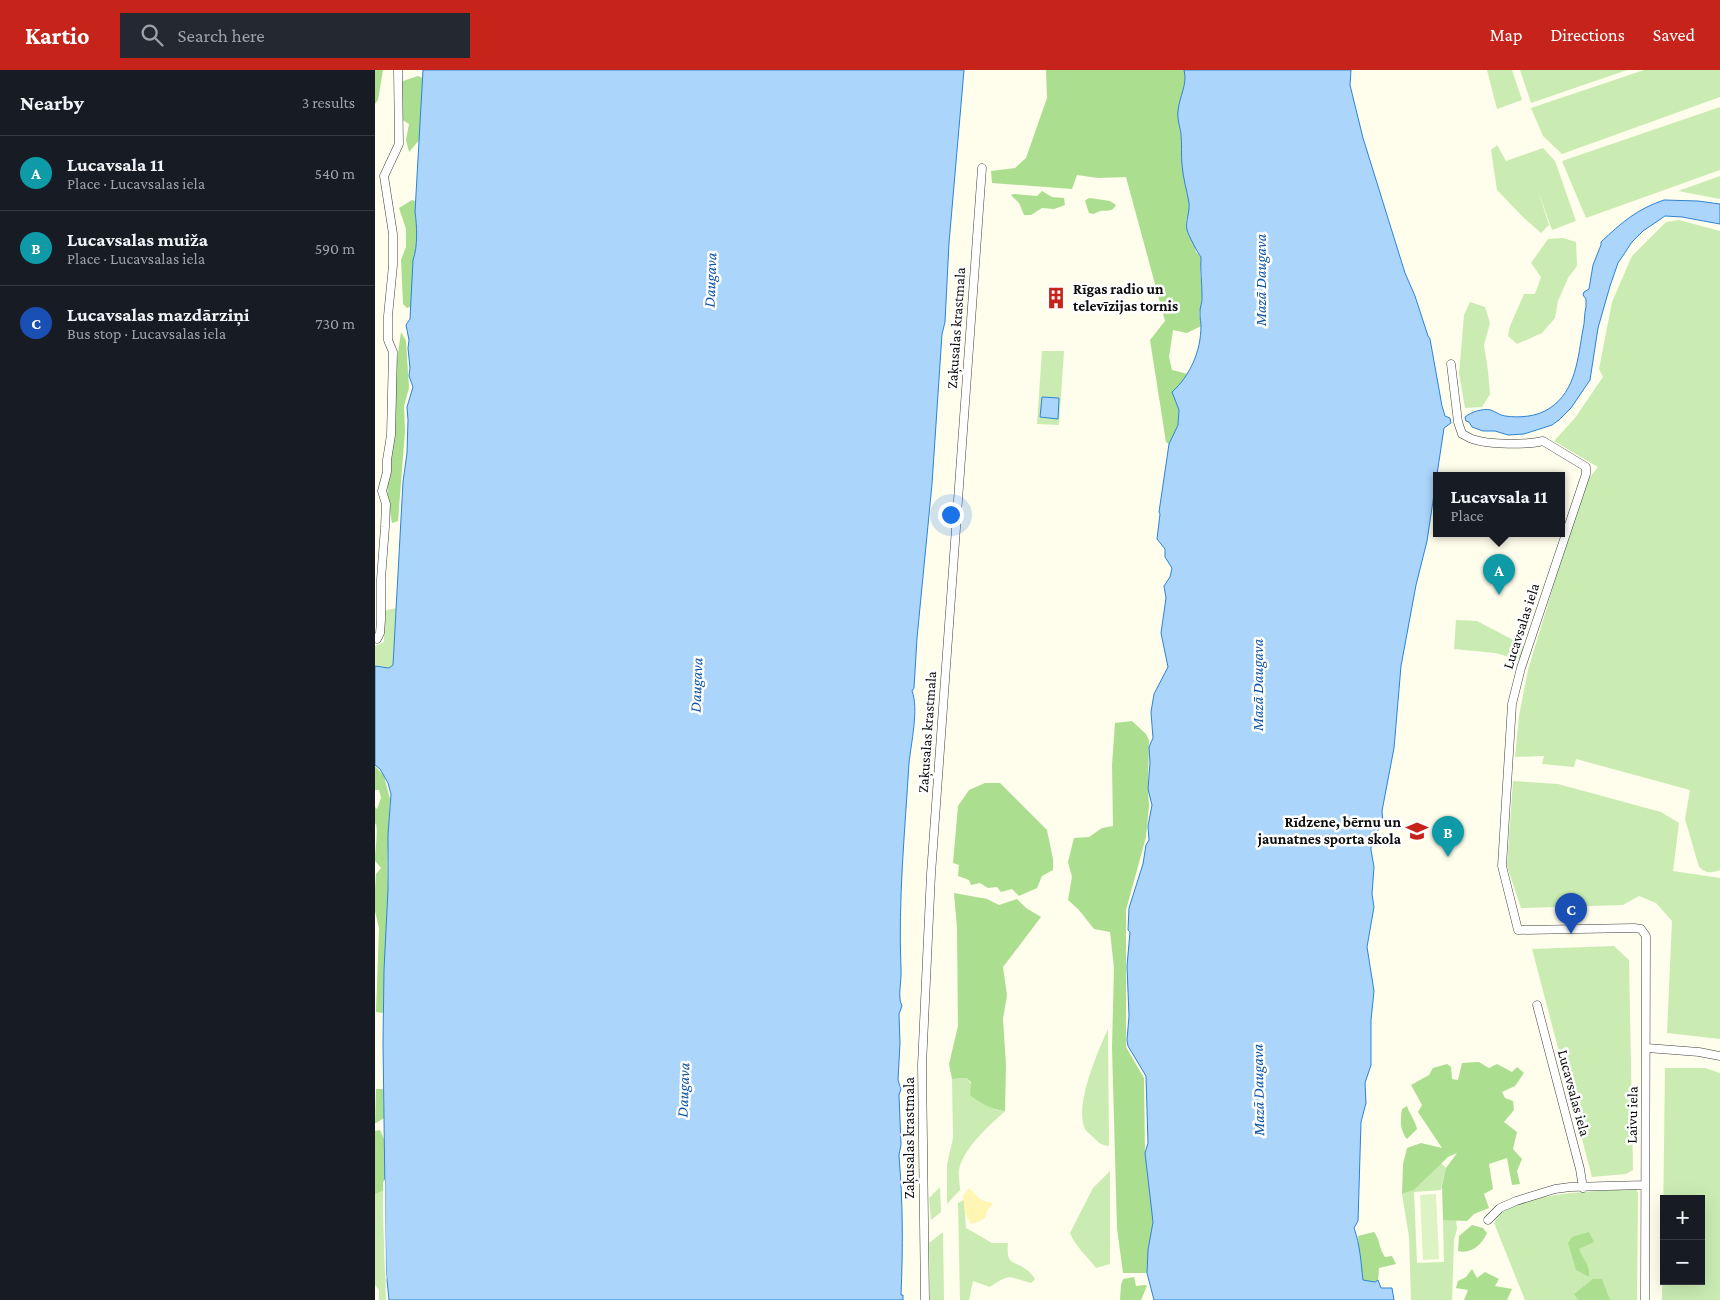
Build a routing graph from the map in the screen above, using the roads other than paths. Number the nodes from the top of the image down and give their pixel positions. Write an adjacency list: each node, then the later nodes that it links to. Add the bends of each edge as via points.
1 (398, 70): 6 (street, via 399,144 384,176 393,234 388,316 393,352 391,435 382,491 385,527 381,620)
2 (982, 168): 14 (street, Zaķusalas krastmala, via 931,874 922,1065)
3 (1451, 364): 4 (street, Lucavsalas iela, via 1462,434 1473,440 1493,442 1528,444 1543,441 1586,467)
4 (1565, 537)
5 (1565, 537): 7 (street, Lucavsalas iela, via 1512,704 1502,866 1518,930 1634,928)
6 (377, 639)
7 (1644, 932): 9 (street, Laivu iela, via 1647,936)
8 (1537, 1006): 12 (street, Lucavsalas iela)
9 (1647, 1048): 10 (street); 11 (street, Laivu iela)
10 (1720, 1056)
11 (1645, 1185): 12 (street); 15 (street, Laivu iela)
12 (1583, 1188): 13 (street, via 1555,1189 1516,1200 1500,1208)
13 (1488, 1220)
14 (925, 1300)
15 (1645, 1300)

